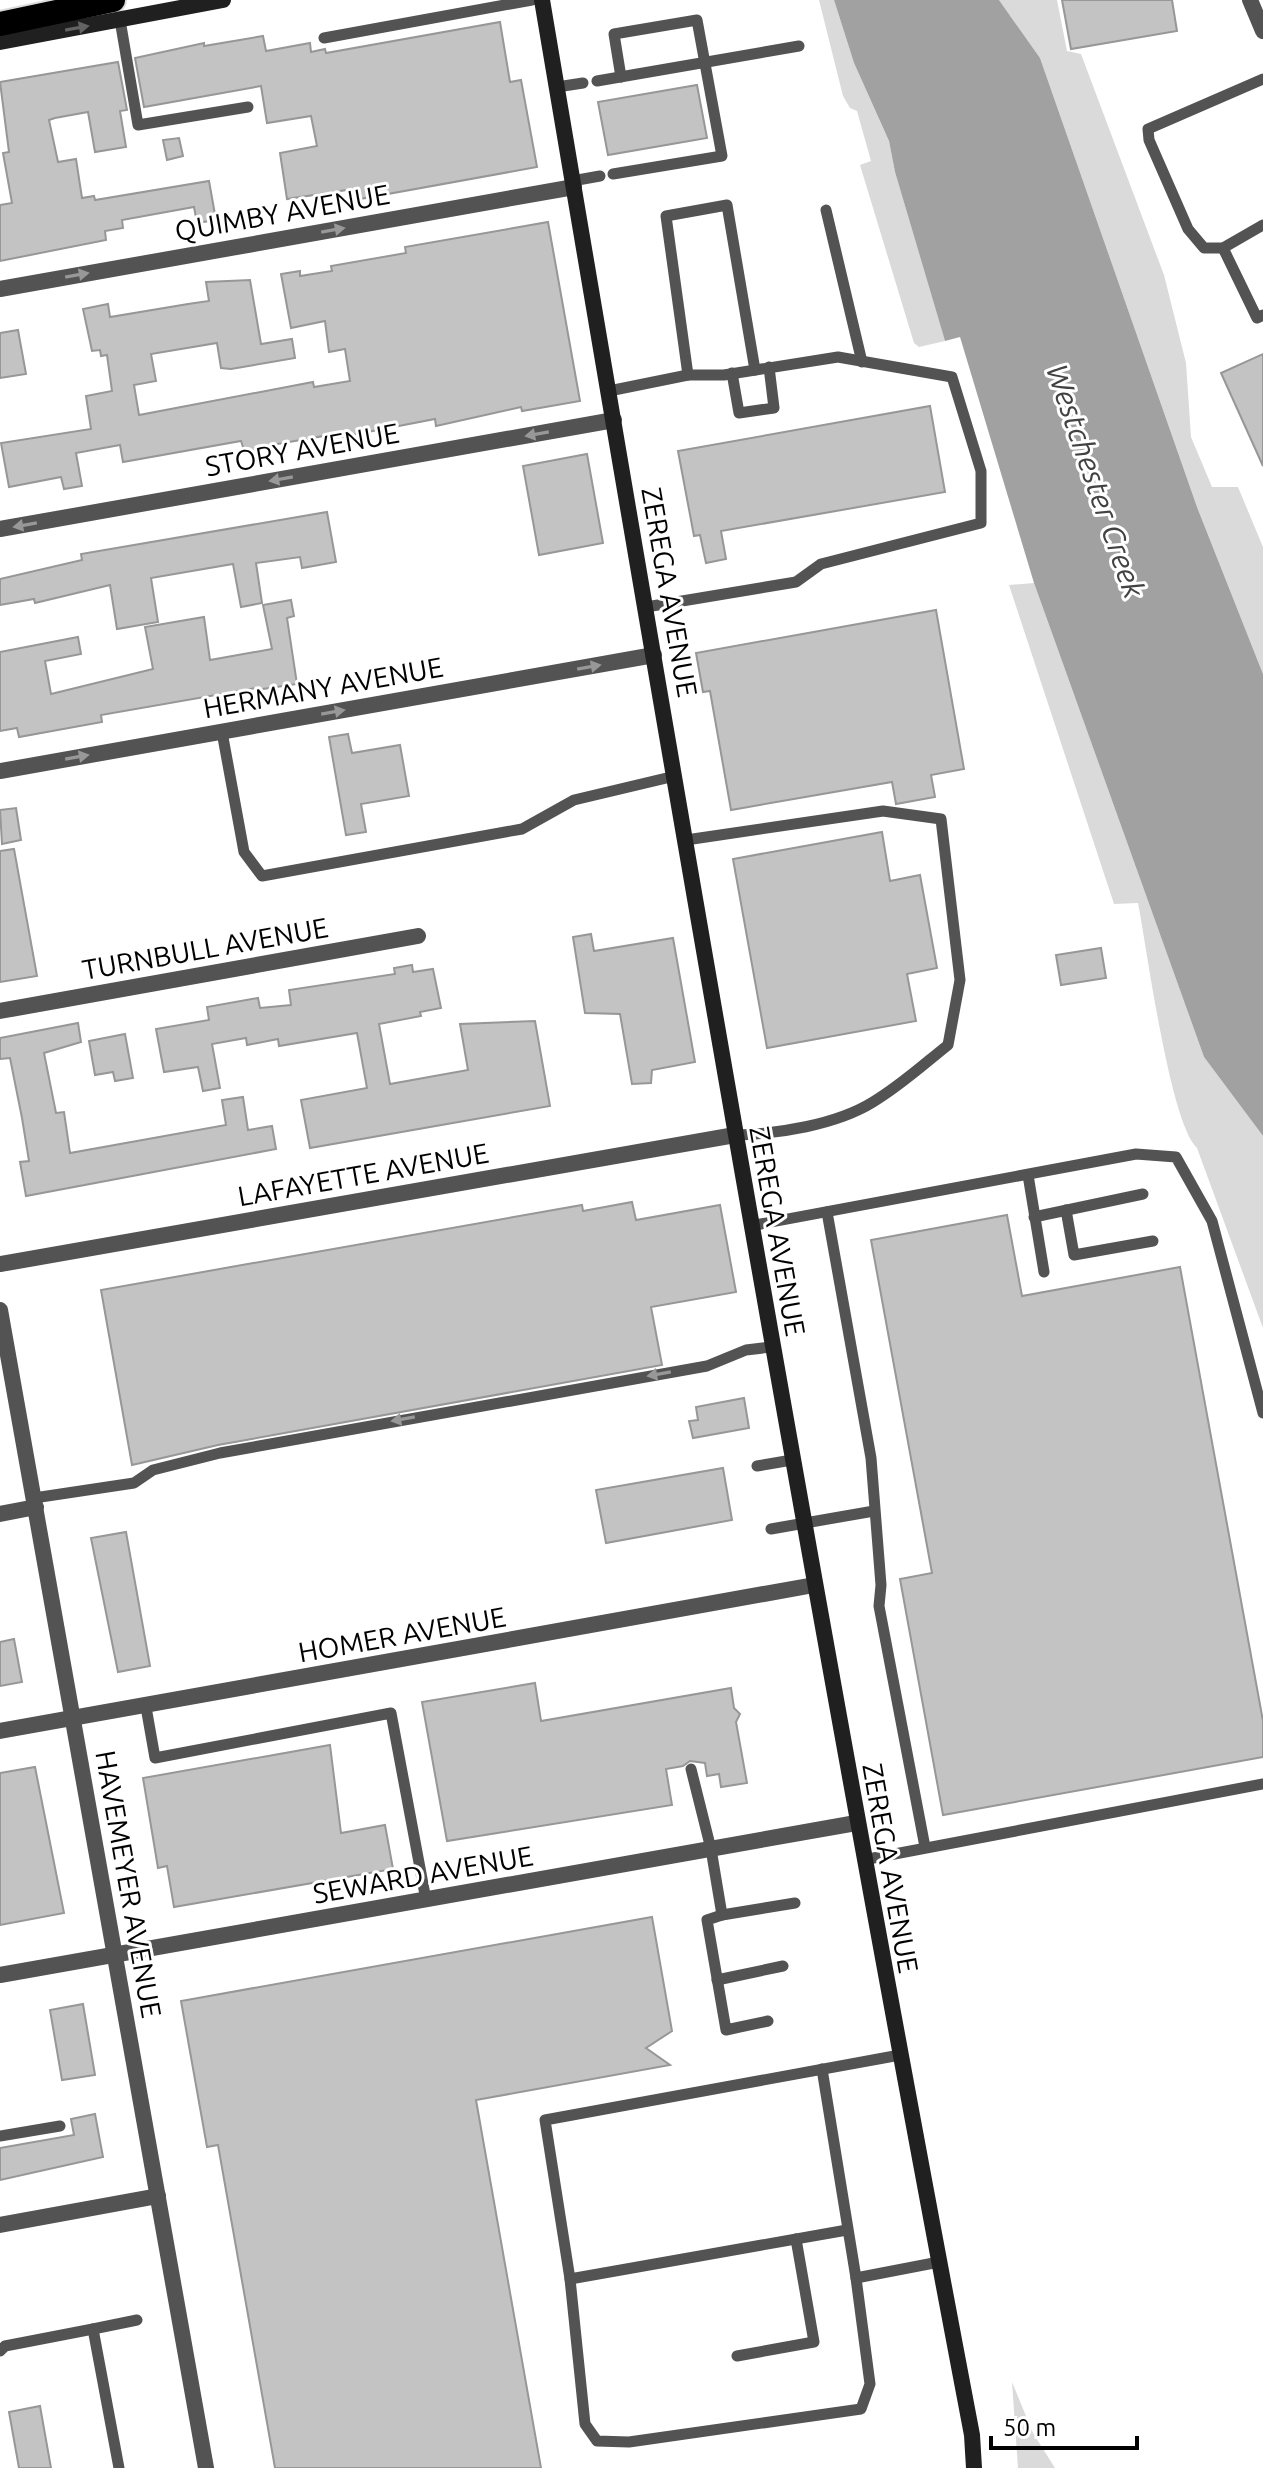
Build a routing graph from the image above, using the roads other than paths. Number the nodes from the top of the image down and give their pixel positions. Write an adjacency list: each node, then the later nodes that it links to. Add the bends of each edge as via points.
1 (223, 0): 5 (main road)
2 (532, 0): 8 (lane)
3 (542, 0): 16 (main road, ZEREGA AVENUE)
4 (1250, 0): 7 (street)
5 (116, 10): 6 (highway); 9 (main road, one-way to 5); 17 (lane, via 138,125)
6 (0, 24)
7 (1263, 31)
8 (324, 38)
9 (0, 42)
10 (799, 46): 11 (lane)
11 (704, 62): 12 (lane); 12 (lane, via 697,20 614,34); 18 (lane, via 722,156)
12 (621, 77): 14 (lane)
13 (1263, 79): 23 (lane, via 1148,129 1188,229 1204,248)
14 (597, 81)
15 (583, 83): 16 (lane)
16 (557, 87): 20 (main road, ZEREGA AVENUE)
17 (248, 107)
18 (613, 174)
19 (600, 176): 20 (lane)
20 (573, 184): 24 (street, QUIMBY AVENUE, one-way to 20); 31 (main road, ZEREGA AVENUE)
21 (826, 210): 26 (lane)
22 (1263, 225): 23 (lane)
23 (1223, 248): 25 (lane, via 1257,318)
24 (0, 289)
25 (1263, 315)
26 (862, 362): 27 (lane, via 838,357); 34 (lane, via 952,377 981,471 981,523 821,564 796,582)
27 (769, 367): 28 (lane); 29 (lane, via 774,408 739,413)
28 (755, 370): 29 (lane); 30 (lane, via 727,205 666,216)
29 (732, 373): 30 (lane)
30 (688, 375): 31 (lane)
31 (609, 391): 32 (main road, ZEREGA AVENUE)
32 (614, 420): 33 (street, STORY AVENUE, one-way to 33); 34 (main road, ZEREGA AVENUE)
33 (0, 529)
34 (646, 607): 35 (main road, ZEREGA AVENUE)
35 (654, 655): 36 (street, HERMANY AVENUE, one-way to 35); 38 (main road, ZEREGA AVENUE)
36 (222, 732): 37 (street, HERMANY AVENUE, one-way to 36); 38 (lane, via 244,852 262,876 522,829 574,800)
37 (0, 771)
38 (675, 776): 39 (main road, ZEREGA AVENUE)
39 (686, 840): 42 (main road, ZEREGA AVENUE); 42 (lane, via 883,811 941,819 960,980 948,1045 872,1104 789,1131)
40 (418, 936): 41 (street, TURNBULL AVENUE)
41 (0, 1011)
42 (735, 1135): 48 (main road, ZEREGA AVENUE); 50 (street, LAFAYETTE AVENUE)
43 (1028, 1175): 46 (lane); 47 (lane); 54 (lane, via 1136,1154 1176,1157 1212,1221)
44 (1143, 1194): 45 (lane)
45 (1066, 1210): 47 (lane); 49 (lane, via 1074,1255)
46 (827, 1212): 48 (lane); 58 (lane, via 871,1458)
47 (1034, 1217): 51 (lane)
48 (750, 1226): 53 (main road, ZEREGA AVENUE)
49 (1153, 1241)
50 (0, 1264)
51 (1044, 1272)
52 (0, 1310): 57 (street, HAVEMEYER AVENUE)
53 (771, 1347): 55 (main road, ZEREGA AVENUE); 57 (lane, one-way to 57, via 707,1366 220,1453 153,1470 134,1483)
54 (1263, 1413)
55 (792, 1460): 56 (lane); 60 (main road, ZEREGA AVENUE)
56 (757, 1466)
57 (35, 1503): 59 (street); 64 (street, HAVEMEYER AVENUE)
58 (874, 1511): 60 (lane); 69 (lane, via 879,1606)
59 (0, 1514)
60 (803, 1524): 61 (lane); 62 (main road, ZEREGA AVENUE)
61 (771, 1529)
62 (814, 1585): 63 (street, HOMER AVENUE); 68 (main road, ZEREGA AVENUE)
63 (146, 1707): 64 (street, HOMER AVENUE); 72 (lane, via 155,1758 391,1713)
64 (73, 1719): 65 (street, HOMER AVENUE); 75 (street, HAVEMEYER AVENUE)
65 (0, 1731)
66 (691, 1769): 70 (lane)
67 (1263, 1784): 69 (lane)
68 (856, 1823): 70 (street, SEWARD AVENUE); 71 (main road, ZEREGA AVENUE)
69 (925, 1847): 71 (lane)
70 (711, 1849): 72 (street, SEWARD AVENUE); 74 (lane)
71 (863, 1860): 80 (main road, ZEREGA AVENUE)
72 (426, 1900): 75 (street, SEWARD AVENUE)
73 (795, 1903): 74 (lane)
74 (722, 1915): 78 (lane, via 707,1920)
75 (116, 1954): 77 (street, SEWARD AVENUE); 84 (street, HAVEMEYER AVENUE)
76 (783, 1966): 78 (lane)
77 (0, 1975)
78 (717, 1980): 79 (lane, via 726,2030)
79 (768, 2021)
80 (900, 2055): 81 (lane); 88 (main road, ZEREGA AVENUE)
81 (822, 2069): 86 (lane); 90 (lane, via 545,2120)
82 (60, 2126): 83 (lane)
83 (0, 2136)
84 (158, 2196): 85 (street); 96 (street, HAVEMEYER AVENUE)
85 (0, 2225)
86 (847, 2230): 87 (lane); 89 (lane)
87 (796, 2239): 90 (lane); 94 (lane, via 814,2342)
88 (939, 2262): 89 (lane); 97 (main road, ZEREGA AVENUE)
89 (856, 2278): 90 (lane, via 870,2384 861,2409 613,2444 594,2438 585,2424)
90 (570, 2279)
91 (137, 2320): 92 (lane)
92 (93, 2329): 93 (lane); 95 (lane)
93 (0, 2351)
94 (737, 2356)
95 (119, 2468)
96 (206, 2468)
97 (974, 2468)

